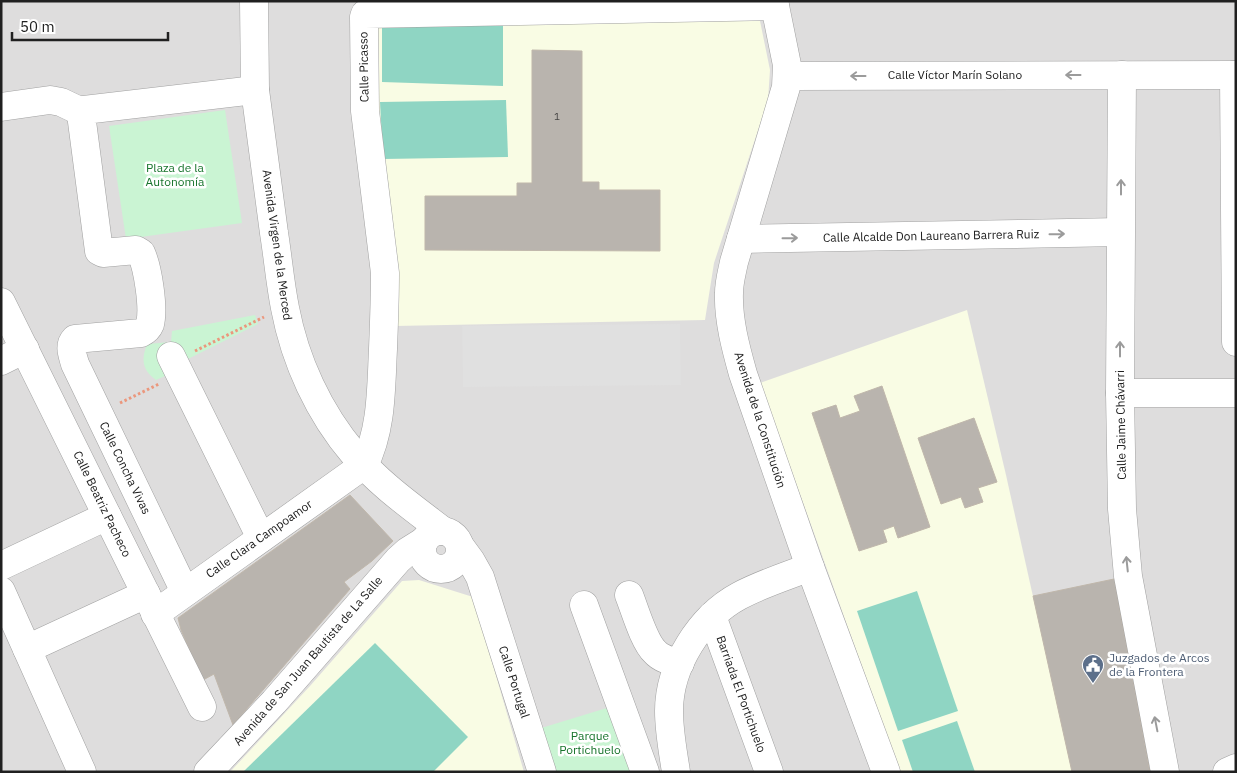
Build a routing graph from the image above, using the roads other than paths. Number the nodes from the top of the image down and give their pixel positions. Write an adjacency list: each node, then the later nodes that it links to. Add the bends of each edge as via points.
1 (254, 1): 6 (street, Avenida Virgen de la Merced)
2 (775, 3): 5 (street, Avenida de la Constitución); 17 (street, Calle Picasso, via 365,14 365,111 385,292 377,425 372,450)
3 (1122, 75): 4 (street, Calle Víctor Marín Solano); 5 (street, Calle Víctor Marín Solano, one-way to 5); 9 (street, Calle Jaime Chávarri, one-way to 3)
4 (1235, 75): 12 (street)
5 (788, 76): 10 (street, Avenida de la Constitución)
6 (255, 90): 8 (street); 17 (street, Avenida Virgen de la Merced, via 289,328 309,384 332,425)
7 (1, 107): 8 (street, via 50,100)
8 (82, 112): 24 (street, Calle Concha Vivas, via 99,251 139,251 142,255 149,282 150,324 141,333 75,339 71,350)
9 (1120, 232): 10 (street, Calle Alcalde Don Laureano Barrera Ruiz, one-way to 9); 15 (street, Calle Jaime Chávarri, one-way to 9)
10 (741, 239): 22 (street, Avenida de la Constitución, via 729,293 737,352)
11 (1, 302): 13 (street, Calle Beatriz Pacheco)
12 (1236, 342)
13 (13, 355): 18 (street, Calle Beatriz Pacheco)
14 (175, 364): 19 (street)
15 (1120, 392): 16 (street); 40 (street, Calle Jaime Chávarri, one-way to 15, via 1128,576 1122,510)
16 (1236, 393)
17 (364, 466): 19 (street, Calle Clara Campoamor); 20 (street, Avenida Virgen de la Merced, via 412,507)
18 (107, 516): 21 (street); 26 (street, Calle Beatriz Pacheco)
19 (261, 538): 24 (street, Calle Clara Campoamor)
20 (439, 548): 34 (street, Avenida de San Juan Bautista de La Salle, via 408,551 387,571 274,702); 35 (street, Calle Portugal, via 485,593)
21 (1, 566)
22 (810, 567): 28 (street, Barriada El Portichuelo, via 740,596); 39 (street, Avenida de la Constitución)
23 (1, 591): 29 (street)
24 (185, 592): 26 (street, Calle Clara Campoamor)
25 (629, 595): 30 (street, via 649,645 664,658)
26 (150, 604): 29 (street, Calle Clara Campoamor); 31 (street, Calle Beatriz Pacheco)
27 (584, 605): 36 (street)
28 (712, 616): 30 (street, Barriada El Portichuelo); 38 (street, Barriada El Portichuelo)
29 (27, 649): 33 (street)
30 (680, 663): 37 (street, Barriada El Portichuelo, via 669,710)
31 (202, 707)
32 (1236, 768): 41 (street)
33 (82, 772)
34 (208, 772)
35 (542, 772)
36 (645, 772)
37 (676, 772)
38 (769, 772)
39 (886, 772)
40 (1165, 772)
41 (1227, 772)

